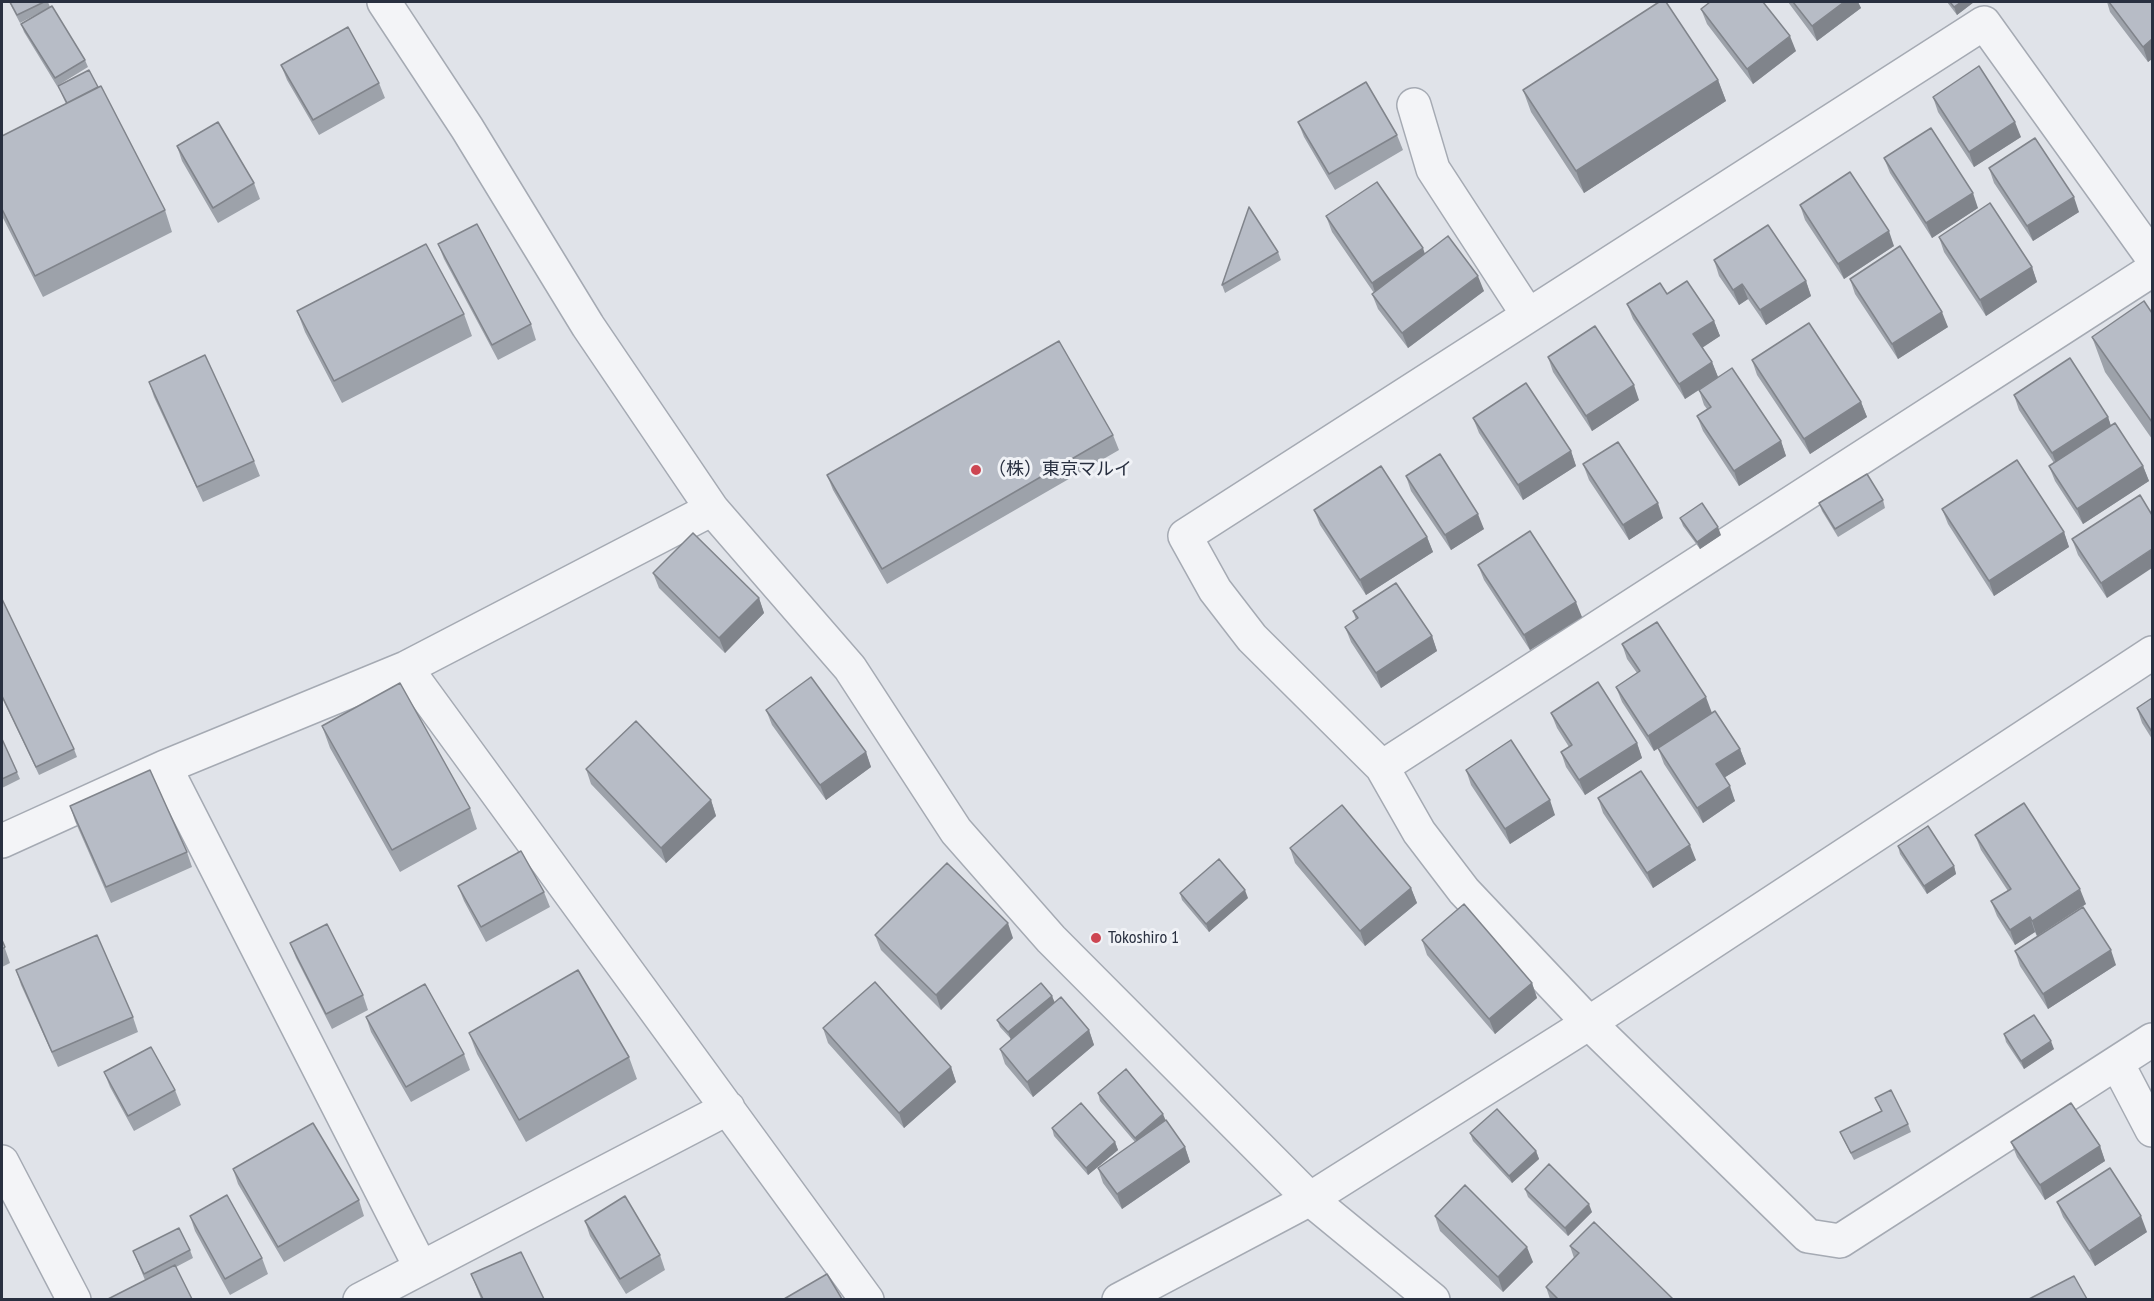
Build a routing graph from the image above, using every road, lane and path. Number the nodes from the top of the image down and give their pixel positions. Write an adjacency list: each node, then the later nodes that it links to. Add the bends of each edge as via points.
1 (384, 2): 6 (street, via 467,128 588,326)
2 (1413, 105): 5 (street, via 1433,169)
3 (2152, 257): 5 (street, via 1983,23)
4 (2152, 270): 10 (street)
5 (1528, 315): 10 (street, via 1185,536 1215,590 1252,638)
6 (712, 509): 8 (street); 18 (street, via 850,668 956,831 1051,939)
7 (2152, 653): 12 (street)
8 (406, 668): 9 (street); 15 (street)
9 (165, 767): 11 (street); 19 (street)
10 (1382, 767): 12 (street, via 1419,832 1464,891)
11 (2, 841)
12 (1589, 1023): 14 (street, via 1808,1236 1840,1241); 18 (street)
13 (2152, 1040): 14 (street)
14 (2117, 1063): 16 (street)
15 (728, 1108): 19 (street); 22 (street)
16 (2152, 1130)
17 (2, 1162): 20 (street)
18 (1310, 1199): 23 (street); 24 (street)
19 (421, 1268): 21 (street)
20 (74, 1299)
21 (360, 1299)
22 (867, 1299)
23 (1119, 1299)
24 (1433, 1299)

